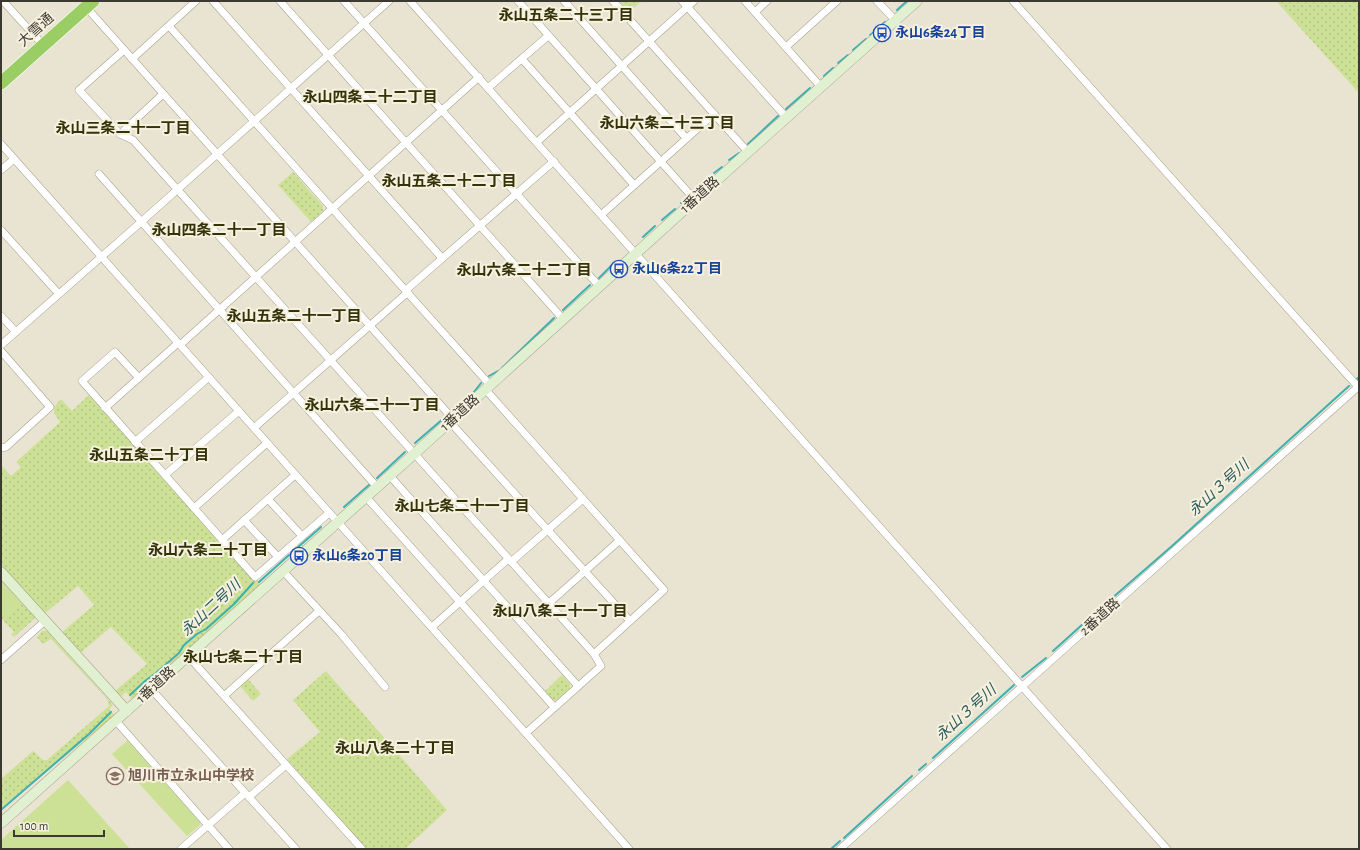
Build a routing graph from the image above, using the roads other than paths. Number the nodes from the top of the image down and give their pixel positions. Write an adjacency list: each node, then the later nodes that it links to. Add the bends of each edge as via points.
1 (3, 1): 26 (street)
2 (196, 1): 23 (street)
3 (213, 1): 37 (street)
4 (280, 1): 29 (street)
5 (344, 1): 22 (street)
6 (389, 1): 22 (street)
7 (410, 1): 33 (street)
8 (518, 1): 24 (street)
9 (564, 1): 32 (street)
10 (613, 1): 25 (street)
11 (694, 1): 19 (street)
12 (745, 1): 20 (street)
13 (767, 1): 20 (street)
14 (837, 1): 27 (street)
15 (877, 1): 21 (street)
16 (917, 1): 21 (street, 1番道路)
17 (1013, 1): 86 (street)
18 (89, 4): 26 (highway, 大雪通); 28 (street)
19 (684, 4): 25 (street); 43 (street)
20 (755, 12): 27 (street)
21 (895, 20): 35 (street, 1番道路)
22 (364, 23): 29 (street); 40 (street)
23 (169, 26): 30 (street); 44 (street)
24 (548, 36): 31 (street); 38 (street)
25 (649, 41): 32 (street); 42 (street)
26 (43, 45): 34 (highway, 大雪通)
27 (786, 46): 35 (street)
28 (124, 50): 30 (street); 45 (street, via 79,90)
29 (328, 55): 37 (street); 48 (street)
30 (132, 59): 39 (street)
31 (522, 59): 36 (street); 41 (street)
32 (622, 65): 38 (street); 46 (street)
33 (479, 78): 36 (street); 40 (street)
34 (1, 83)
35 (821, 87): 43 (street, 1番道路)
36 (488, 88): 47 (street)
37 (291, 89): 44 (street); 57 (street)
38 (596, 89): 41 (street); 54 (street)
39 (163, 94): 45 (street); 51 (street)
40 (442, 110): 48 (street); 60 (street)
41 (569, 112): 47 (street); 58 (street)
42 (714, 114): 46 (street); 50 (street)
43 (786, 118): 50 (street, 1番道路)
44 (254, 121): 51 (street); 62 (street)
45 (120, 134): 59 (street, via 133,140)
46 (686, 138): 54 (street)
47 (537, 142): 53 (street)
48 (406, 143): 57 (street); 65 (street)
49 (1, 144): 52 (street)
50 (748, 152): 61 (street, 1番道路)
51 (217, 154): 59 (street); 67 (street)
52 (14, 159): 55 (street); 69 (street)
53 (554, 161): 60 (street); 63 (street)
54 (660, 162): 58 (street); 61 (street)
55 (1, 170)
56 (100, 174): 64 (street)
57 (369, 176): 62 (street); 70 (street)
58 (634, 185): 63 (street)
59 (178, 189): 64 (street); 71 (street)
60 (517, 194): 65 (street); 72 (street)
61 (695, 200): 68 (street, 1番道路)
62 (332, 208): 67 (street); 73 (street)
63 (601, 215): 68 (street)
64 (141, 222): 69 (street); 75 (street)
65 (481, 226): 70 (street); 77 (street)
66 (1, 230): 74 (street)
67 (296, 242): 71 (street); 78 (street)
68 (636, 253): 72 (street, 1番道路); 129 (street)
69 (101, 256): 74 (street); 81 (street)
70 (442, 258): 73 (street)
71 (256, 277): 75 (street); 83 (street)
72 (600, 286): 77 (street, 1番道路)
73 (407, 291): 78 (street); 87 (street)
74 (58, 293): 79 (street)
75 (219, 310): 81 (street); 88 (street)
76 (1, 316): 79 (street)
77 (563, 319): 87 (street, 1番道路)
78 (370, 326): 83 (street); 91 (street)
79 (16, 332): 80 (street)
80 (1, 344)
81 (179, 344): 84 (street); 85 (street)
82 (1, 351): 95 (street, via 50,407 6,447)
83 (331, 360): 88 (street); 96 (street)
84 (209, 377): 90 (street); 93 (street)
85 (139, 378): 89 (street); 89 (street, via 116,352 82,381)
86 (1359, 387): 129 (street, 2番道路)
87 (488, 388): 91 (street, 1番道路); 103 (street)
88 (294, 393): 92 (street); 100 (street)
89 (105, 408): 93 (street)
90 (239, 411): 92 (street); 97 (street)
91 (452, 421): 96 (street, 1番道路); 108 (street)
92 (254, 428): 94 (street)
93 (135, 442): 97 (street)
94 (267, 443): 98 (street); 104 (street)
95 (1, 448)
96 (414, 454): 99 (street, 1番道路); 113 (street)
97 (165, 475): 104 (street)
98 (296, 475): 102 (street); 105 (street)
99 (390, 476): 100 (street, 1番道路); 117 (street)
100 (377, 487): 101 (street, 1番道路)
101 (366, 497): 107 (street, 1番道路); 118 (street)
102 (268, 499): 106 (street); 109 (street)
103 (583, 499): 108 (street); 111 (street)
104 (194, 508): 110 (street)
105 (329, 513): 107 (street); 109 (street)
106 (244, 520): 110 (street); 112 (street)
107 (337, 522): 114 (street, 1番道路); 123 (street)
108 (548, 530): 113 (street); 116 (street)
109 (302, 536): 112 (street)
110 (222, 540): 112 (street, via 255,578)
111 (620, 540): 116 (street); 122 (street, via 664,590)
112 (278, 557)
113 (509, 561): 117 (street); 119 (street)
114 (283, 571): 120 (street); 125 (street, 1番道路)
115 (1, 572): 121 (street)
116 (585, 572): 119 (street); 122 (street)
117 (483, 580): 118 (street); 127 (street)
118 (460, 602): 123 (street); 132 (street)
119 (548, 604): 124 (street)
120 (319, 611): 128 (street); 131 (street)
121 (45, 621): 126 (street); 133 (street)
122 (630, 621): 124 (street)
123 (432, 627): 135 (street)
124 (594, 654): 127 (street, via 601,666)
125 (188, 656): 130 (street, 1番道路); 131 (street)
126 (1, 660)
127 (578, 686): 132 (street)
128 (385, 687)
129 (1022, 687): 145 (street, 2番道路); 146 (street)
130 (151, 689): 133 (street, 1番道路); 137 (street)
131 (224, 696): 136 (street)
132 (554, 707): 135 (street)
133 (127, 711): 134 (street, 1番道路)
134 (116, 721): 138 (street, 1番道路); 139 (street)
135 (526, 733): 144 (street)
136 (286, 765): 137 (street); 143 (street)
137 (247, 795): 139 (street); 142 (street)
138 (1, 823)
139 (208, 826): 140 (street); 141 (street)
140 (182, 849)
141 (229, 849)
142 (296, 849)
143 (362, 849)
144 (629, 849)
145 (840, 849)
146 (1167, 849)

